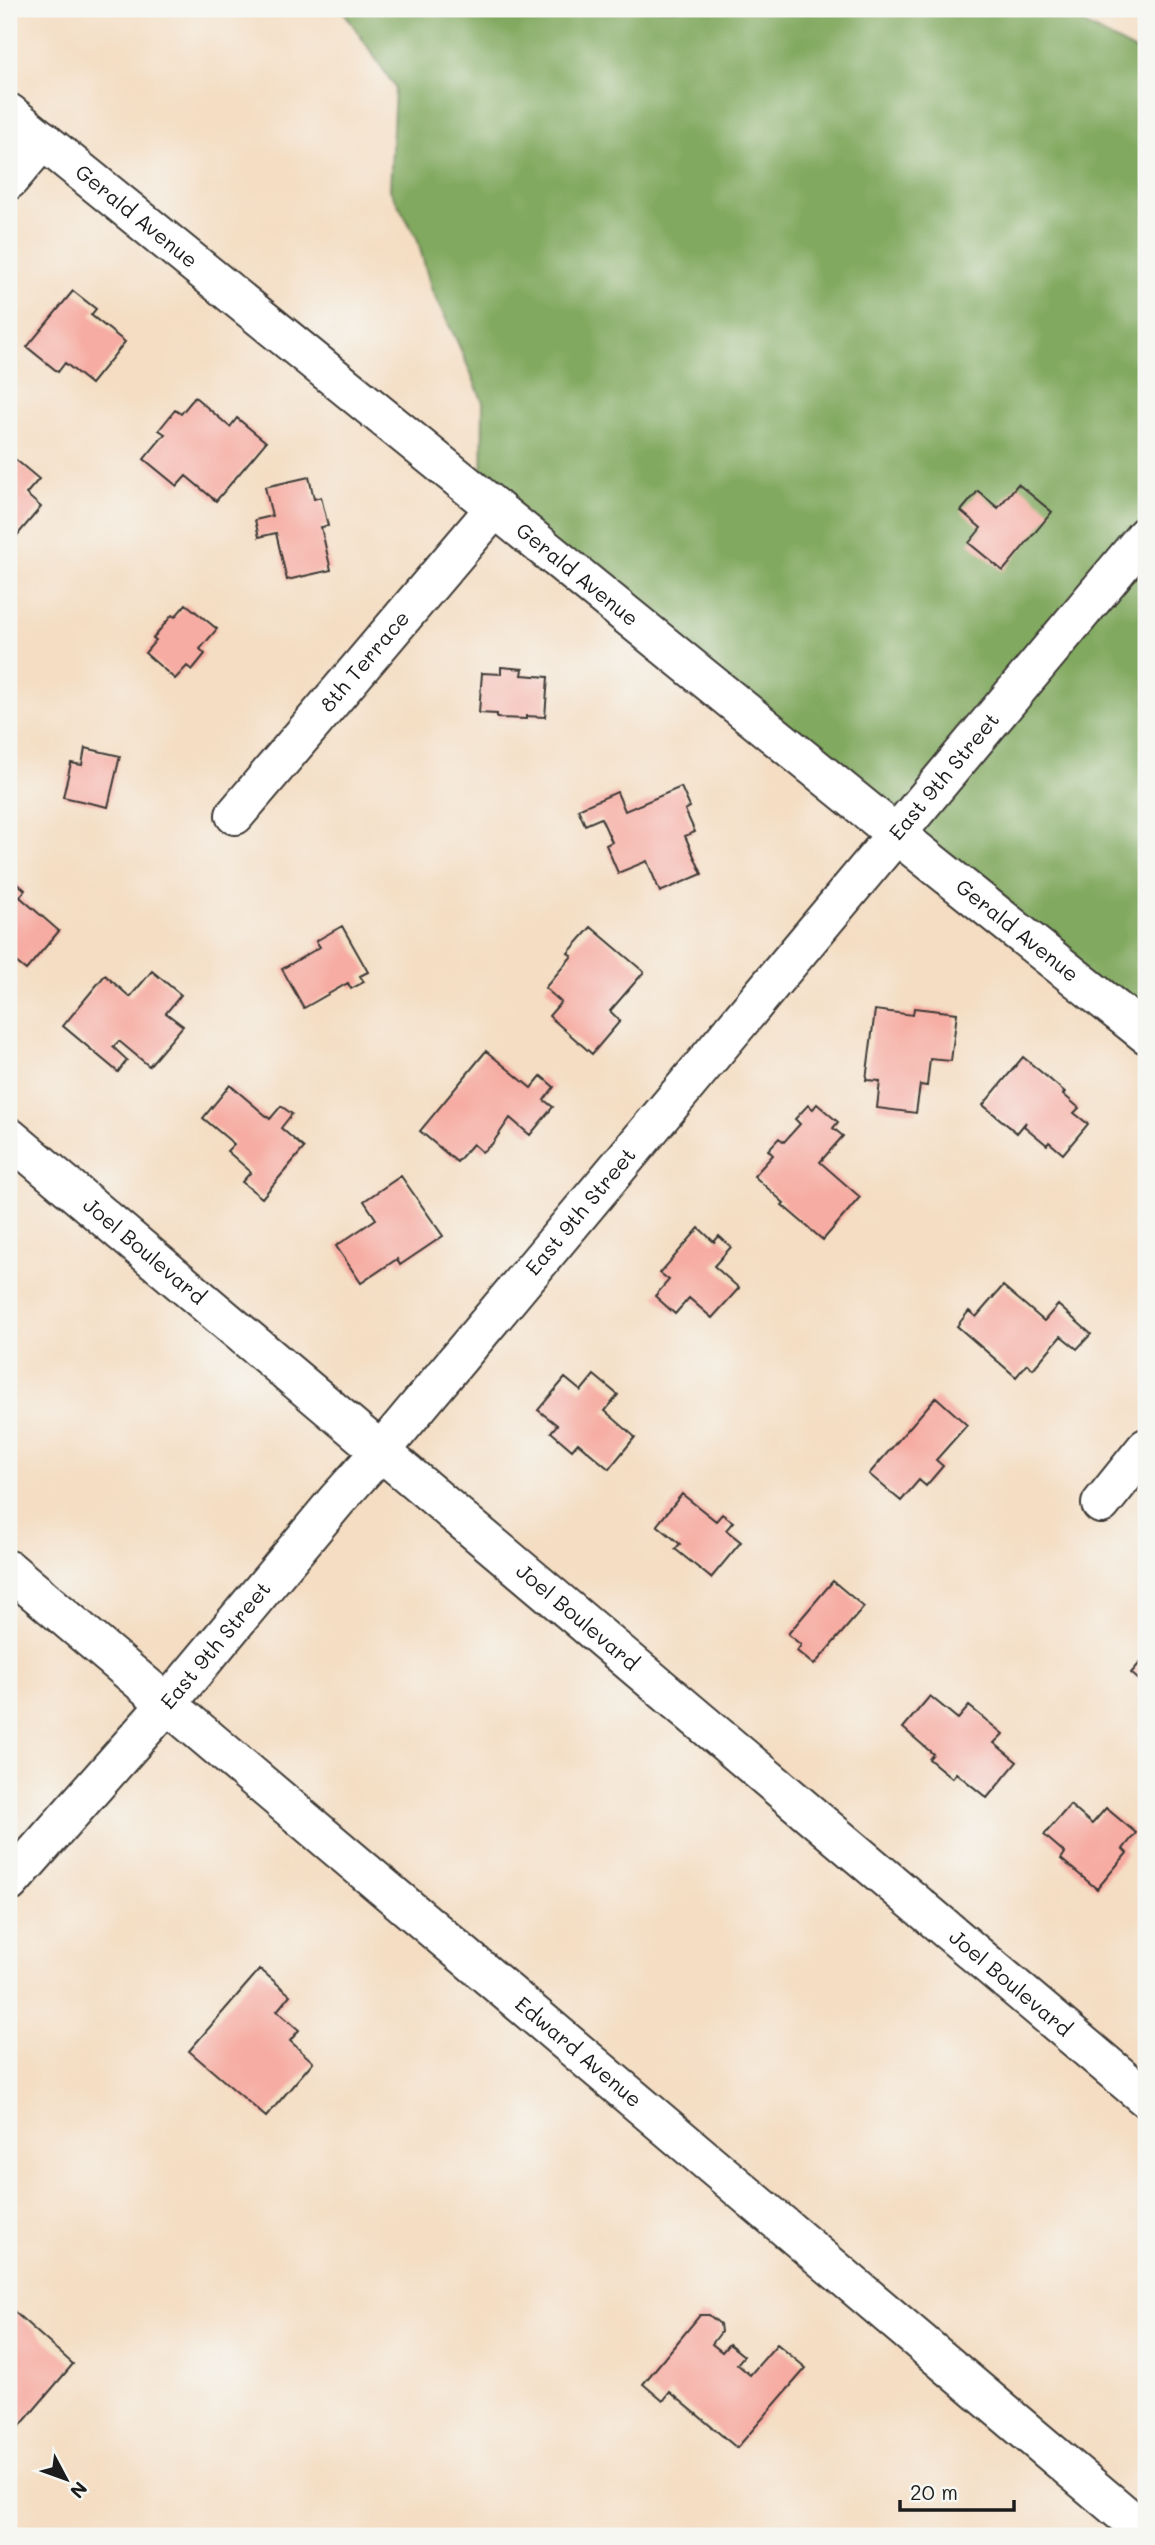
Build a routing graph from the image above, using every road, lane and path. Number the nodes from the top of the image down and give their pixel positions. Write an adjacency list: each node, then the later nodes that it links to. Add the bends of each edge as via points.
1 (9, 113): 2 (street, Gerald Avenue)
2 (43, 140): 3 (street); 4 (street, Gerald Avenue)
3 (9, 180)
4 (495, 508): 6 (street, 8th Terrace); 7 (street, Gerald Avenue)
5 (1146, 535): 7 (street, East 9th Street)
6 (235, 815)
7 (896, 834): 8 (street, Gerald Avenue); 11 (street, East 9th Street)
8 (1146, 1034)
9 (9, 1137): 11 (street, Joel Boulevard)
10 (1146, 1448): 12 (street)
11 (382, 1451): 14 (street, East 9th Street); 16 (street, Joel Boulevard)
12 (1101, 1504)
13 (9, 1570): 14 (street, Edward Avenue)
14 (167, 1704): 15 (street, East 9th Street); 17 (street, Edward Avenue)
15 (9, 1883)
16 (1146, 2098)
17 (1146, 2533)

